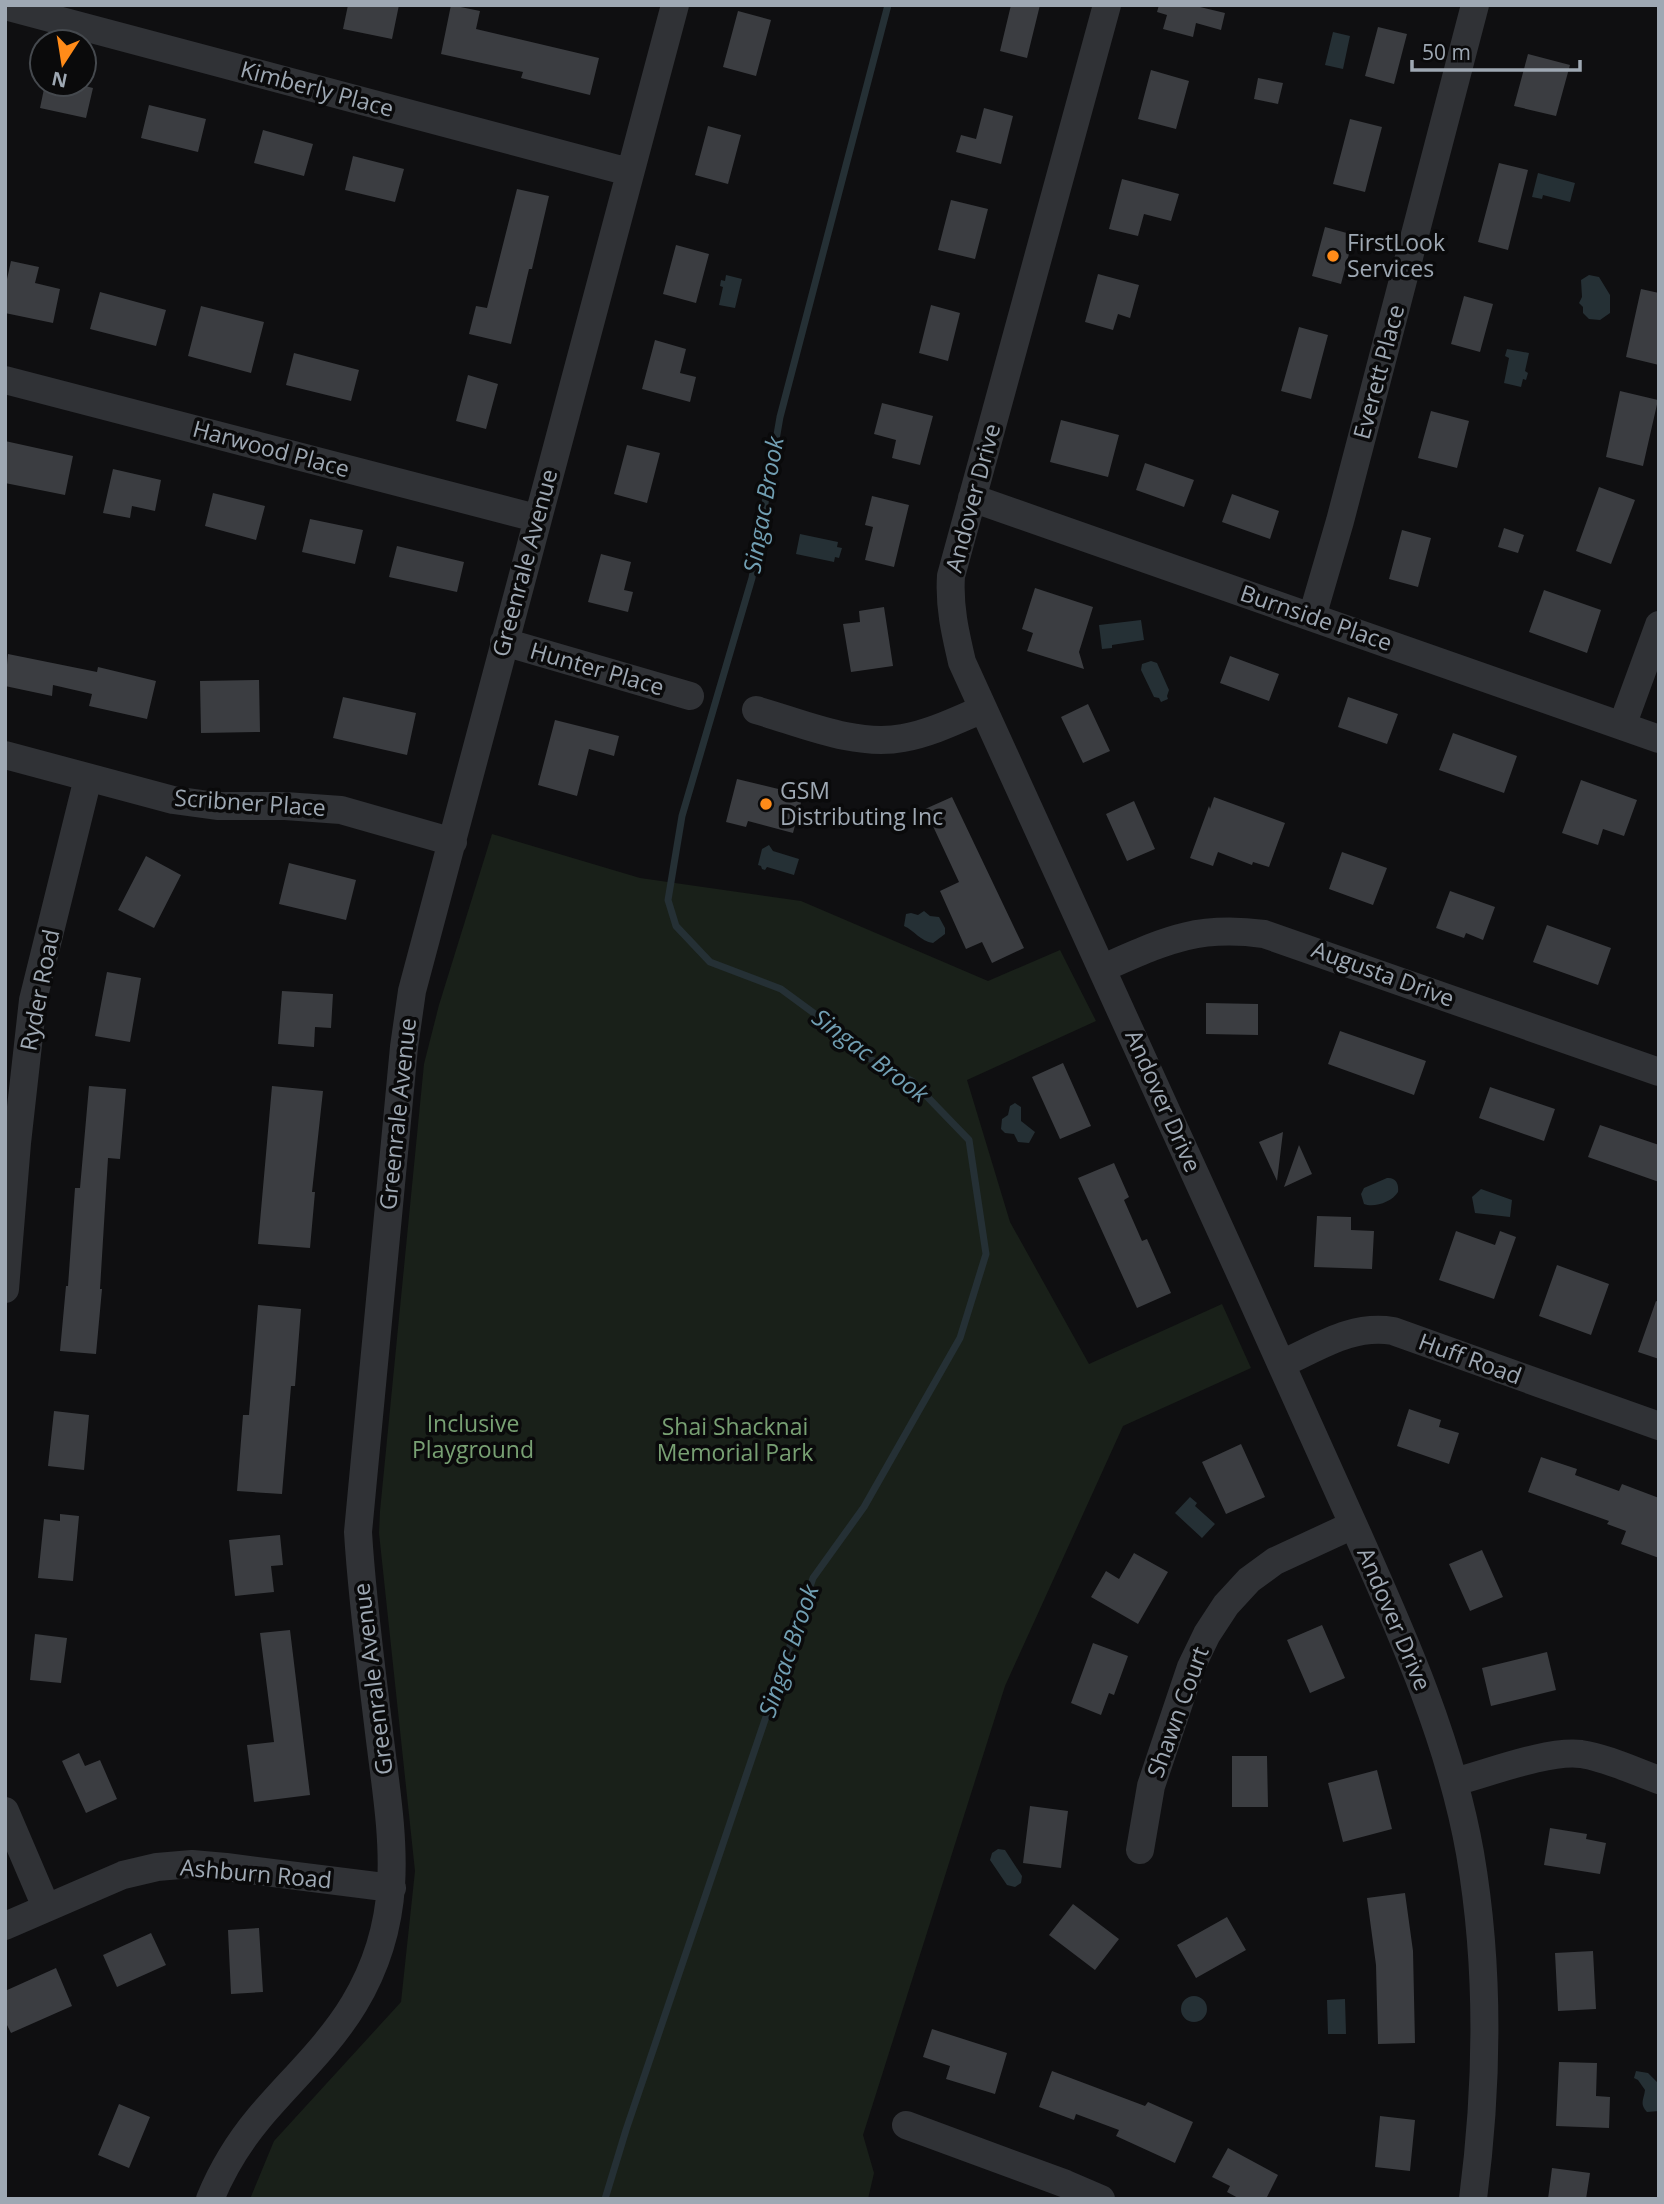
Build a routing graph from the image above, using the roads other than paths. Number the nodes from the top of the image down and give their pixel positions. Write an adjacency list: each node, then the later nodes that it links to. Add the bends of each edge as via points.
1 (675, 5): 5 (street, Greenrale Avenue)
2 (1107, 5): 7 (street, Andover Drive)
3 (1475, 5): 9 (street, Everett Place)
4 (5, 6): 5 (street, Kimberly Place)
5 (629, 172): 8 (street, Greenrale Avenue)
6 (5, 380): 8 (street, Harwood Place)
7 (972, 498): 9 (street, Burnside Place); 13 (street, Andover Drive, via 951,576 950,599 962,662)
8 (536, 518): 11 (street, Greenrale Avenue)
9 (1312, 617): 15 (street, Burnside Place)
10 (1659, 625): 15 (street)
11 (504, 642): 12 (street, Hunter Place); 19 (street, Greenrale Avenue)
12 (690, 696)
13 (983, 709): 14 (street, via 930,732 881,740 852,738); 20 (street, Andover Drive)
14 (757, 710)
15 (1622, 726): 16 (street, Burnside Place)
16 (1659, 739)
17 (5, 755): 18 (street, Scribner Place)
18 (88, 778): 19 (street, Scribner Place, via 173,800 341,810); 22 (street, Ryder Road, via 33,1000)
19 (453, 842): 30 (street, Greenrale Avenue, via 412,991 404,1047 358,1532 391,1835)
20 (1103, 968): 21 (street, Augusta Drive, via 1171,939 1202,932 1264,934); 23 (street, Andover Drive)
21 (1659, 1072)
22 (5, 1289)
23 (1281, 1364): 24 (street, Huff Road, via 1355,1331 1374,1328); 25 (street, Andover Drive)
24 (1659, 1426)
25 (1353, 1525): 27 (street, Andover Drive, via 1433,1711); 29 (street, Shawn Court, via 1275,1561 1226,1605 1191,1667 1151,1786)
26 (1659, 1780): 27 (street, via 1579,1754 1556,1755)
27 (1454, 1782): 36 (street, Andover Drive, via 1477,1896 1486,1991 1486,2063)
28 (5, 1811): 31 (street)
29 (1140, 1850)
30 (392, 1888): 31 (street, Ashburn Road, via 192,1864 123,1875); 34 (street, Greenrale Avenue, via 388,1922 354,2004 326,2045 258,2119)
31 (46, 1907): 32 (street, Ashburn Road)
32 (5, 1926)
33 (906, 2125): 35 (street)
34 (209, 2199)
35 (1101, 2199)
36 (1472, 2199)

